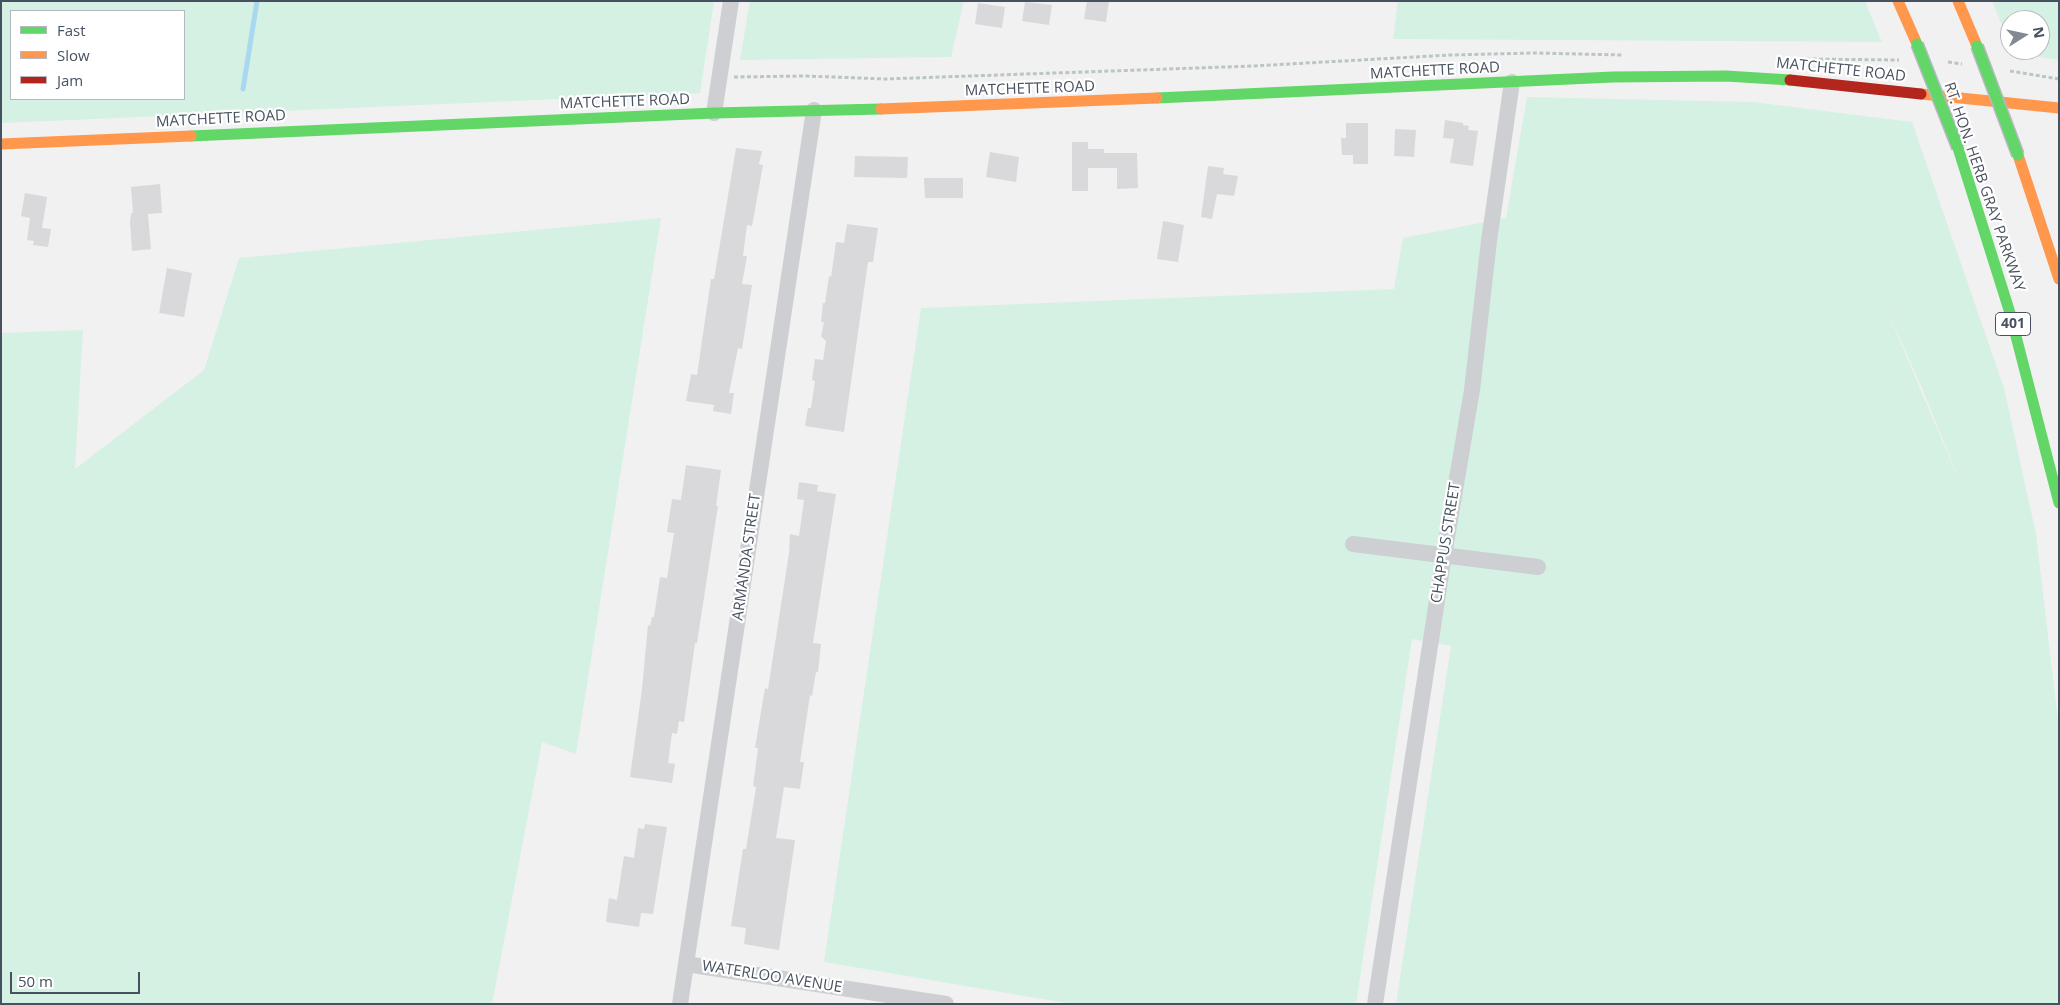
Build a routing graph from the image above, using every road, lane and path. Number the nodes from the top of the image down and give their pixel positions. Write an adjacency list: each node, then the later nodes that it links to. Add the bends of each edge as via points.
1 (731, 1): 7 (street)
2 (1898, 1): 10 (main road, RT. HON. HERB GRAY PARKWAY / 401, bridge, via 1958,148 2010,313)
3 (1958, 1): 9 (main road, bridge, via 2018,155)
4 (1512, 82): 5 (main road, MATCHETTE ROAD, via 1726,76); 6 (main road, MATCHETTE ROAD, via 990,106); 12 (street, CHAPPUS STREET, via 1472,390)
5 (2059, 108)
6 (814, 110): 7 (main road, MATCHETTE ROAD); 14 (street, ARMANDA STREET)
7 (714, 113): 8 (main road, MATCHETTE ROAD)
8 (1, 144)
9 (2059, 279)
10 (2059, 503)
11 (1353, 544): 12 (street)
12 (1444, 554): 13 (street); 17 (street, CHAPPUS STREET)
13 (1538, 567)
14 (686, 964): 15 (street, ARMANDA STREET); 16 (street, WATERLOO AVENUE)
15 (680, 1004)
16 (946, 1004)
17 (1375, 1004)

